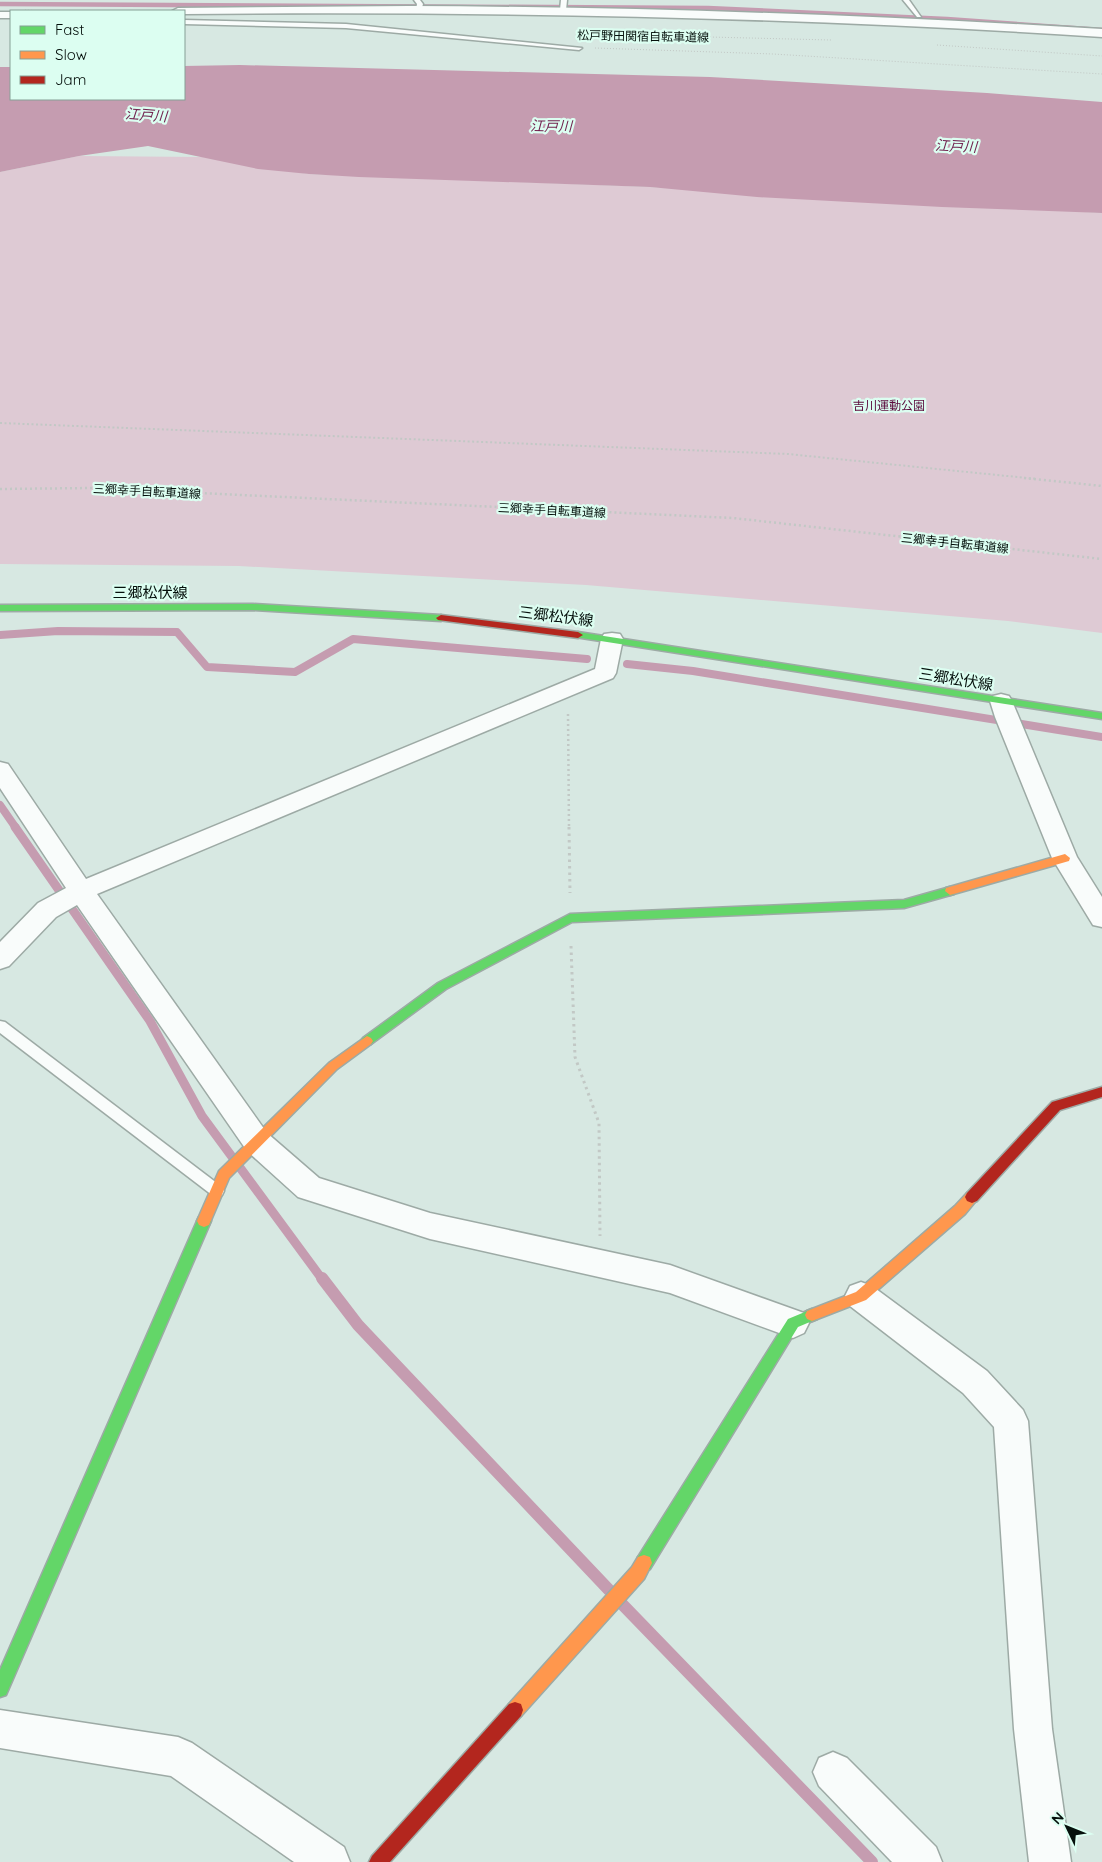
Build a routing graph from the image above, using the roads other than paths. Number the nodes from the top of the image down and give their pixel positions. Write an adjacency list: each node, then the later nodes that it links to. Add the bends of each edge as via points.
1 (906, 0): 6 (lane)
2 (418, 5): 3 (street); 5 (street)
3 (563, 5): 4 (street)
4 (688, 6): 6 (street); 9 (street)
5 (185, 11)
6 (919, 16): 8 (street)
7 (185, 22): 10 (lane, via 346,26)
8 (1102, 27)
9 (1102, 33)
10 (579, 48)
11 (0, 608): 12 (street, 三郷松伏線, via 253,607 421,614)
12 (612, 638): 14 (street, 三郷松伏線); 17 (street, via 605,674)
13 (1102, 716): 14 (street, 三郷松伏線)
14 (1007, 717): 16 (street)
15 (0, 770): 17 (street)
16 (1065, 858): 18 (street); 22 (street, via 904,904 570,918 442,986 333,1066)
17 (81, 891): 19 (street, via 47,910); 22 (street)
18 (1102, 918)
19 (0, 959)
20 (0, 1026): 23 (lane)
21 (1102, 1092): 24 (street, via 1056,1106 960,1210)
22 (257, 1142): 23 (street, via 224,1176); 25 (street, via 310,1188 430,1226 670,1279)
23 (217, 1191): 26 (street)
24 (861, 1296): 25 (street); 32 (street, via 975,1382 1011,1421 1033,1729)
25 (792, 1323): 30 (street, via 638,1573)
26 (0, 1689)
27 (0, 1729): 29 (street, via 178,1757)
28 (833, 1772): 31 (street)
29 (329, 1862)
30 (378, 1862)
31 (921, 1862)
32 (1050, 1862)

